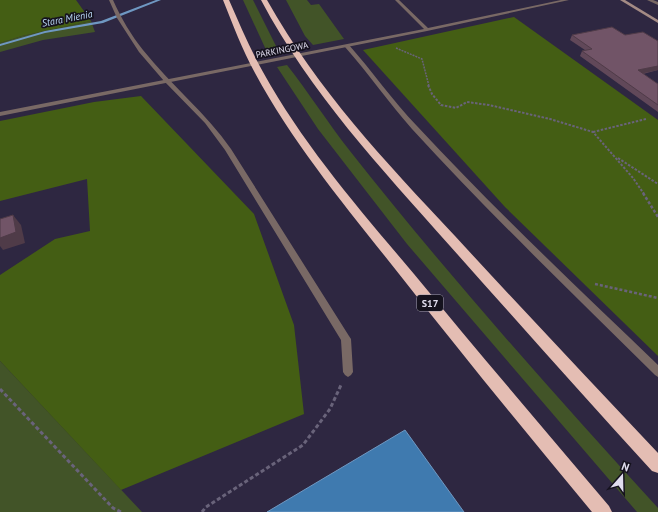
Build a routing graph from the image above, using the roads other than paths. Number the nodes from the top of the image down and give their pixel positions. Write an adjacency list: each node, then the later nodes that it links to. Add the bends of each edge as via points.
1 (111, 0): 12 (street, via 122,25)
2 (264, 0): 16 (highway, via 284,38 347,124)
3 (397, 0): 10 (street)
4 (567, 0): 10 (street, PARKINGOWA)
5 (622, 0): 9 (main road)
6 (649, 0): 8 (street)
7 (227, 1): 17 (highway, S17, via 245,45 267,87 332,183 505,397)
8 (658, 4)
9 (658, 22)
10 (427, 30): 11 (street, PARKINGOWA)
11 (347, 46): 12 (street, PARKINGOWA); 15 (street, via 372,74 395,106 461,176)
12 (167, 82): 13 (street, PARKINGOWA); 14 (street, via 208,123 228,150 346,339)
13 (0, 114)
14 (348, 372)
15 (658, 372)
16 (658, 465)
17 (603, 512)

